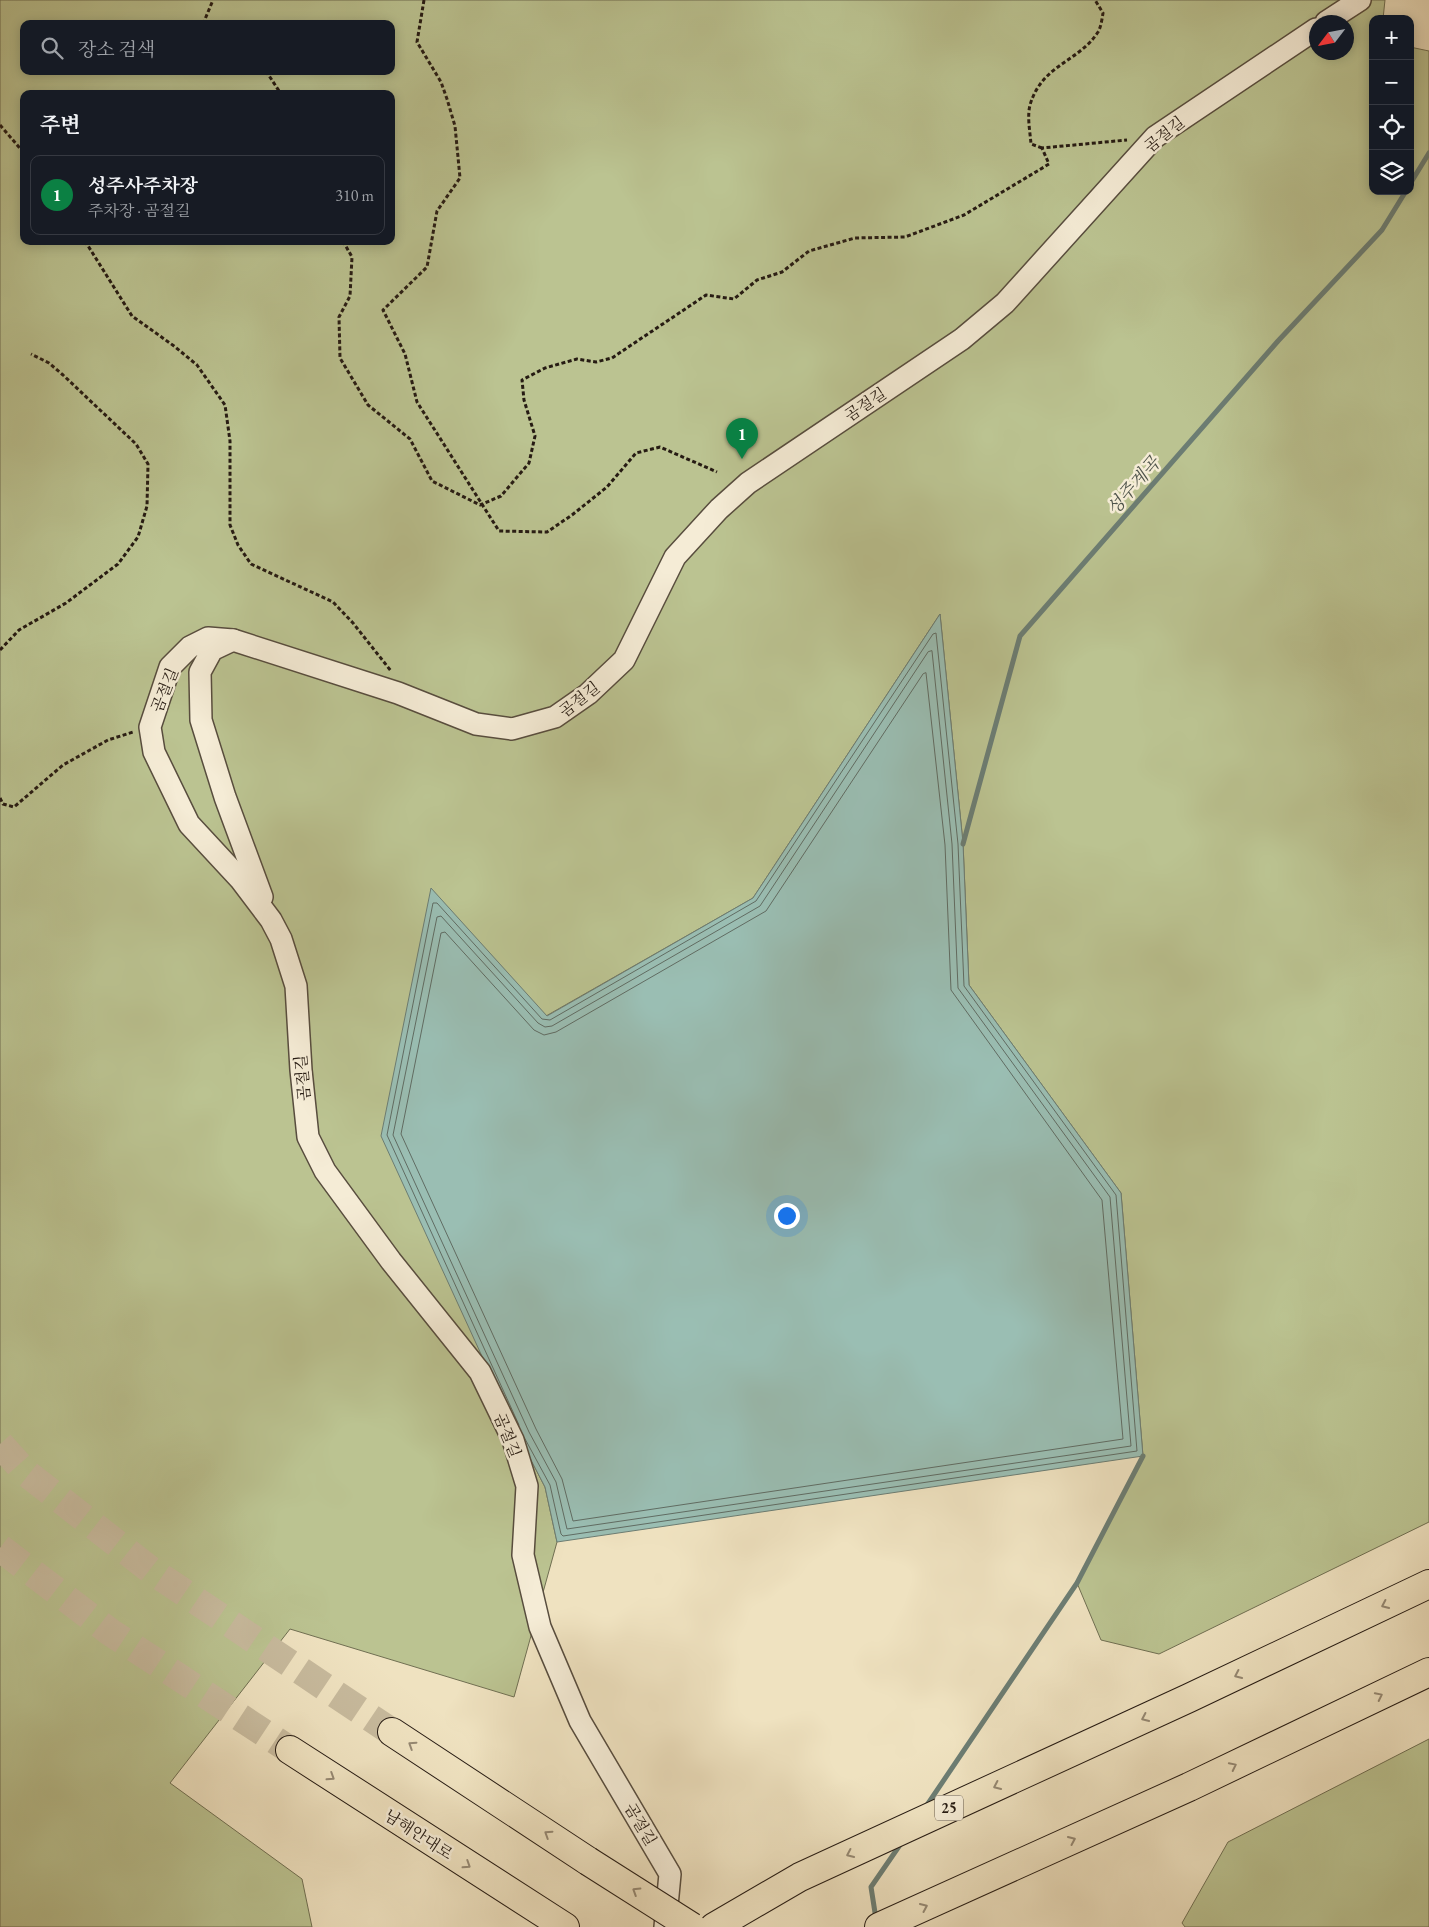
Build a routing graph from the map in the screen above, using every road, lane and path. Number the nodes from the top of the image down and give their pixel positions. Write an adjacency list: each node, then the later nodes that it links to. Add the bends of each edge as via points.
1 (213, 0): 6 (path)
2 (424, 0): 18 (path, via 417,42 447,99 455,126 460,178 437,211 426,267 383,310 405,354 417,402)
3 (1095, 0): 13 (path, via 1103,13 1098,31 1088,44 1040,82 1030,106 1031,144)
4 (1360, 0): 5 (street)
5 (1337, 15)
6 (205, 20)
7 (1309, 34): 11 (street, 곰절길)
8 (269, 75): 9 (path)
9 (278, 90)
10 (0, 125): 12 (path)
11 (1155, 137): 13 (path); 21 (street, 곰절길, via 1005,304 962,339 748,483 719,509 675,557 624,660 588,694 555,718 512,729 476,724)
12 (20, 148)
13 (1042, 148): 18 (path, via 1049,164 964,215 905,237 854,238 809,251 782,272 757,280 734,299 706,295 612,358 596,362 577,359 545,368 522,380 524,400 535,436 529,463 501,496)
14 (88, 245): 21 (path, via 132,316 197,365 226,405 230,441 230,525 251,564 333,602)
15 (345, 245): 18 (path, via 352,257 350,296 339,317 340,358 368,405 410,439 432,482)
16 (31, 354): 20 (path, via 56,369 136,444 148,464 146,506 138,536 118,564 66,603 19,630)
17 (717, 472): 18 (path, via 660,448 636,453 607,487 547,532 499,531)
18 (480, 505)
19 (233, 640): 21 (street, 곰절길); 22 (street, 곰절길, via 208,638 190,647 170,667); 24 (street, via 212,650 200,672 201,720)
20 (0, 650)
21 (410, 698)
22 (150, 727): 23 (path, via 108,740 63,765 14,806 3,804); 24 (street, 곰절길, via 154,752 190,824 240,879)
23 (0, 798)
24 (271, 920): 30 (street, 곰절길, via 281,939 296,986 308,1137 325,1171 480,1372 513,1440 527,1486 523,1555 540,1627 580,1721 670,1874)
25 (1429, 1584): 32 (main road, 25, one-way to 32, via 800,1877)
26 (1429, 1672): 33 (main road, one-way to 26, via 1189,1787)
27 (392, 1732): 31 (main road, one-way to 27, bridge)
28 (290, 1750): 29 (main road, 남해안대로, one-way to 29)
29 (556, 1922)
30 (665, 1927)
31 (692, 1927)
32 (714, 1927)
33 (879, 1927)

